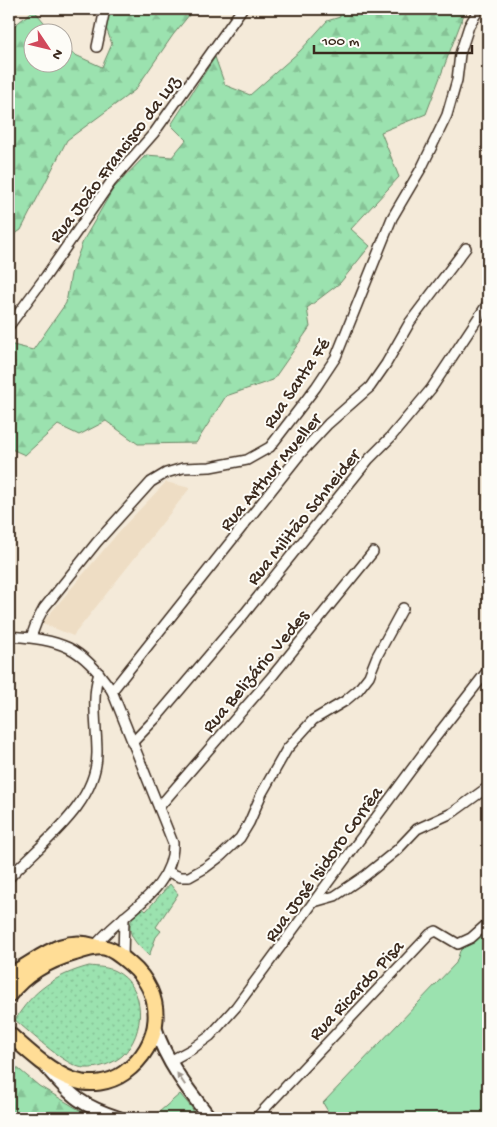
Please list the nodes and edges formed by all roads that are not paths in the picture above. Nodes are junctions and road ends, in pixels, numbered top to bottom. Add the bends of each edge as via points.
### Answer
1 (105, 9) edge
2 (242, 9) edge
3 (479, 9) edge
4 (97, 47) dead end
5 (466, 248) dead end
6 (488, 303) edge
7 (9, 326) edge
8 (373, 552) dead end
9 (403, 608) dead end
10 (9, 636) edge
11 (32, 638) junction
12 (488, 670) edge
13 (99, 673) junction
14 (112, 691) junction
15 (132, 743) junction
16 (488, 788) edge
17 (159, 807) junction
18 (168, 872) junction
19 (9, 878) edge
20 (314, 902) junction
21 (124, 918) junction
22 (488, 923) edge
23 (95, 946) junction
24 (123, 958) junction
25 (9, 975) edge
26 (9, 994) edge
27 (155, 1027) junction
28 (9, 1034) edge
29 (38, 1059) junction
30 (170, 1061) junction
31 (119, 1118) edge
32 (210, 1118) edge
33 (256, 1118) edge

1 - 4 street
2 - 7 street, Rua João Francisco da Luz via 154,133 111,182
3 - 11 street, Rua Santa Fé via 469,26 460,54 447,115 392,218 336,357 316,387 263,452 247,460 183,468 151,482 44,608
5 - 14 street, Rua Arthur Mueller via 410,322 370,387 301,453
6 - 15 street, Rua Militão Schneider via 431,389
8 - 17 street, Rua Belizário Vedes via 274,674
9 - 18 street via 364,683 345,701 313,720 287,749 240,838 221,856 189,877
10 - 11 street
11 - 13 street via 68,646
12 - 20 street, Rua José Isidoro Corrêa via 430,743
13 - 14 street
13 - 19 street via 95,685 97,755 94,777 82,801
14 - 15 street
15 - 17 street
16 - 20 street via 452,813 417,829 397,850 335,896
17 - 18 street via 173,843 174,856
18 - 21 street via 160,884
20 - 30 street, Rua José Isidoro Corrêa via 236,1007 210,1036
21 - 23 street
21 - 24 street
22 - 33 street, Rua Ricardo Pisa via 471,938 458,944 436,931 430,934
23 - 24 main road via 110,949
23 - 25 main road via 75,942 59,947
23 - 26 main road via 47,964
24 - 27 main road via 137,969 151,990
27 - 29 main road via 145,1053 132,1067 107,1082 75,1081
27 - 30 main road
28 - 29 main road
29 - 31 main road via 83,1104
32 -> 30 main road via 178,1077

